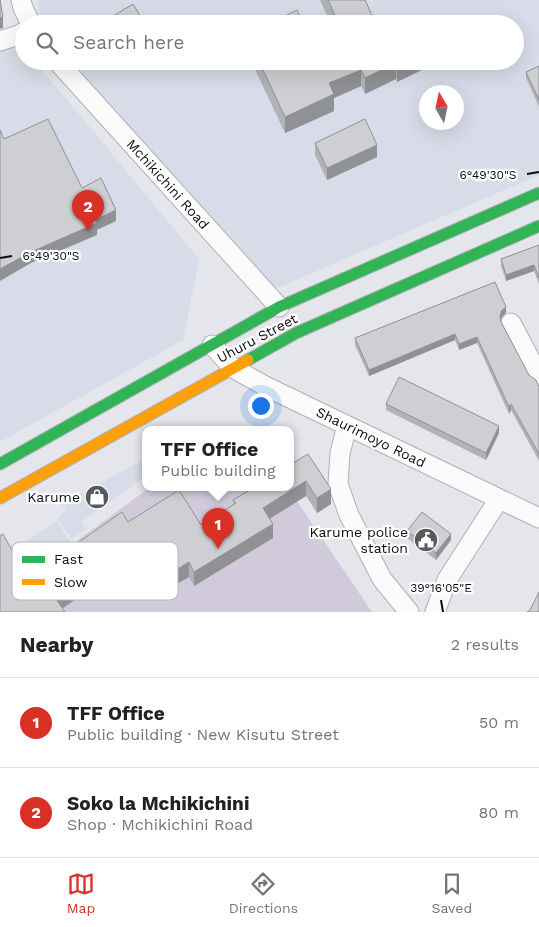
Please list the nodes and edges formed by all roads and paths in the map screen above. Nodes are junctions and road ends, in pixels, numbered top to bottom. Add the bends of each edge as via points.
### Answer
1 (21, 0) edge
2 (26, 15) edge
3 (15, 36) edge
4 (0, 41) edge
5 (65, 70) edge
6 (539, 193) edge
7 (539, 226) edge
8 (279, 307) junction
9 (511, 323) dead end
10 (212, 345) junction
11 (233, 368) junction
12 (539, 376) edge
13 (347, 426) junction
14 (0, 464) edge
15 (0, 498) edge
16 (499, 499) junction
17 (539, 518) edge
18 (410, 612) edge
19 (435, 612) edge

1 - 2 street
3 - 4 street
5 - 8 street, Mchikichini Road
6 - 8 main road, Uhuru Street
7 - 11 main road, Uhuru Street via 296,333
8 - 10 main road, Uhuru Street
9 - 12 street
10 - 11 street, Shaurimoyo Road
10 - 14 main road, Uhuru Street
11 - 13 street, Shaurimoyo Road
11 - 15 main road, Uhuru Street
13 - 16 street, Shaurimoyo Road
13 - 18 street via 340,453 338,484 349,515 382,579
16 - 17 street, Shaurimoyo Road
16 - 19 street via 447,580

